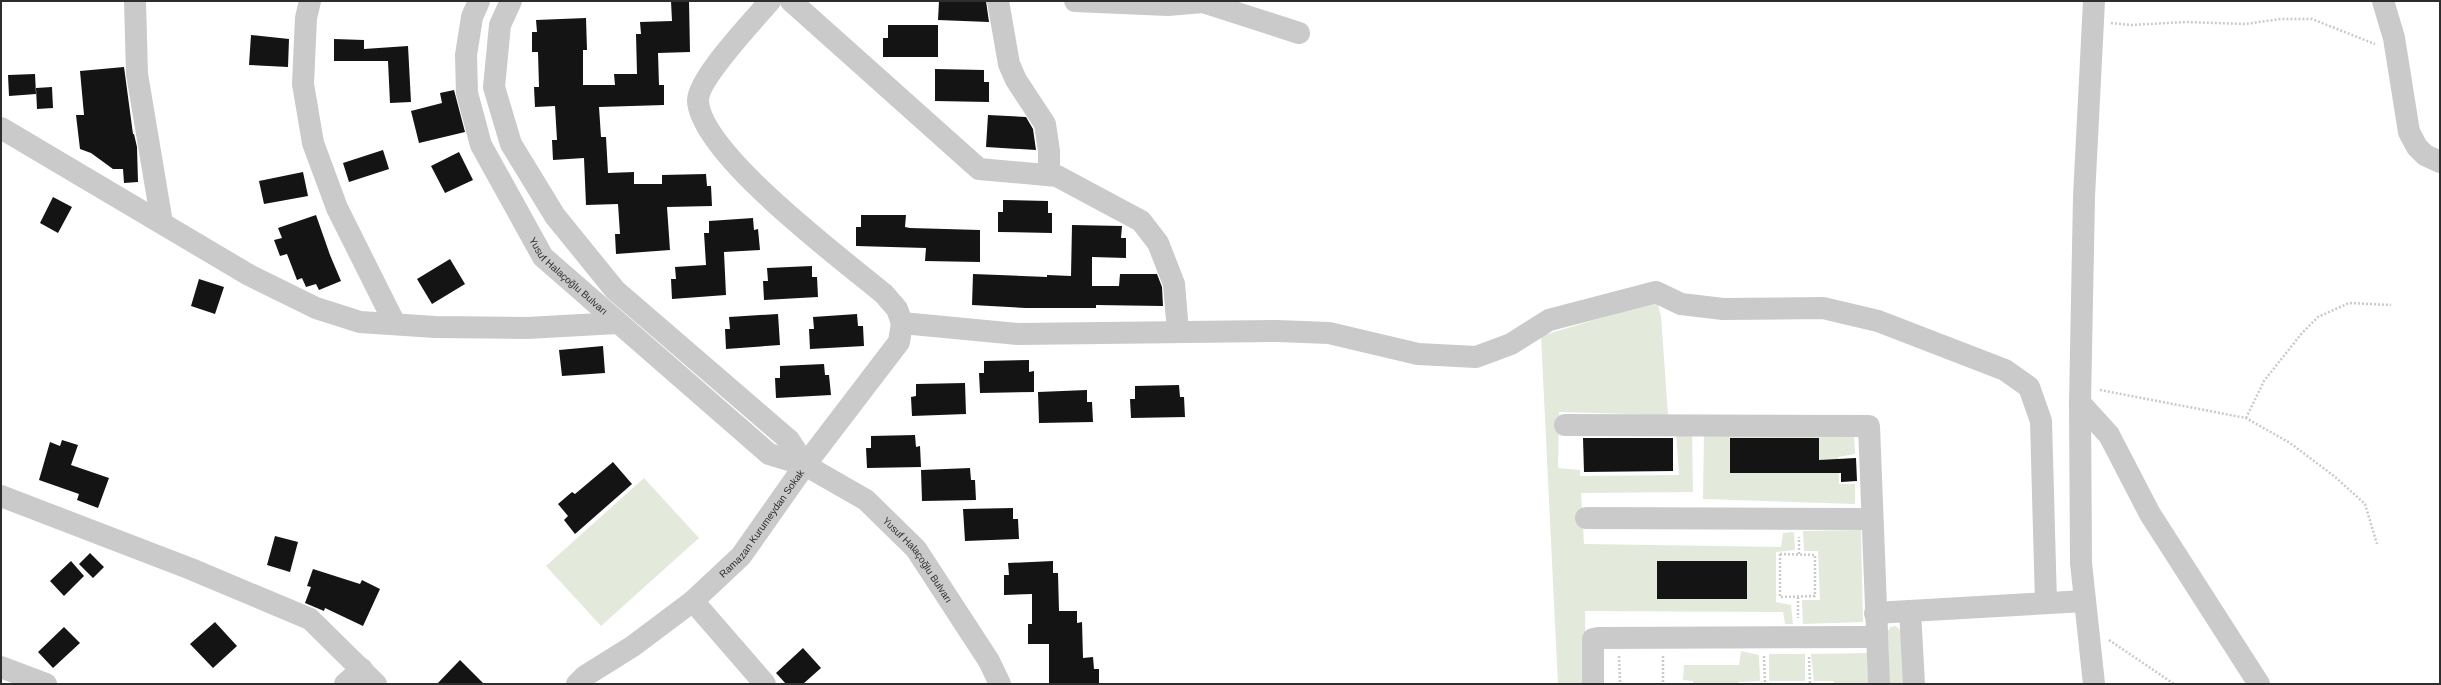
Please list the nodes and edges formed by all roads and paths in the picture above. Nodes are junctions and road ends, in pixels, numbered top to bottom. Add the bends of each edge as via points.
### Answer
1 (135, 1) edge
2 (310, 1) edge
3 (479, 1) edge
4 (511, 1) edge
5 (770, 1) edge
6 (791, 1) edge
7 (998, 1) edge
8 (1075, 1) edge
9 (2383, 1) edge
10 (1167, 3) edge
11 (2093, 11) edge
12 (1300, 33) dead end
13 (2396, 54) junction
14 (1, 128) edge
15 (2440, 162) edge
16 (1049, 175) junction
17 (162, 224) junction
18 (2391, 305) dead end
19 (617, 322) junction
20 (902, 323) junction
21 (395, 324) junction
22 (1178, 332) junction
23 (2080, 394) junction
24 (2246, 418) junction
25 (1565, 425) dead end
26 (805, 465) junction
27 (1, 496) edge
28 (1586, 518) dead end
29 (1872, 519) junction
30 (2377, 544) dead end
31 (1780, 554) joint
32 (693, 601) junction
33 (2084, 601) junction
34 (2046, 603) junction
35 (1910, 611) junction
36 (1875, 614) junction
37 (2087, 625) junction
38 (1764, 637) junction
39 (1808, 637) junction
40 (1876, 637) junction
41 (1618, 638) junction
42 (1663, 638) junction
43 (1, 667) edge
44 (369, 677) edge
45 (1620, 682) dead end
46 (1663, 683) edge
47 (46, 684) edge
48 (345, 684) edge
49 (577, 684) edge
50 (765, 684) edge
51 (1000, 684) edge
52 (1593, 684) edge
53 (1765, 684) edge
54 (1810, 684) edge
55 (1879, 684) edge
56 (1914, 684) edge
57 (2094, 684) edge
58 (2174, 684) edge
59 (2259, 684) edge

1 - 17 street via 137,74
2 - 21 street via 306,18 303,84 313,143 337,208
3 - 19 street, Yusuf Halaçoğlu Bulvarı via 472,17 466,55 467,94 481,145 543,257
4 - 26 street, Yusuf Halaçoğlu Bulvarı via 500,25 494,87 512,144 555,216 615,290 790,440
5 - 20 street via 705,79 698,100 707,128 755,186 884,294 897,309
6 - 16 street via 980,169
7 - 16 street via 1009,64 1016,80 1045,124 1050,151
8 - 10 street
9 - 13 street via 2391,23
10 - 12 street via 1203,2
11 - 13 path via 2131,25 2186,22 2245,24 2312,18
11 - 23 street via 2084,197
13 - 15 street via 2412,140 2425,155
14 - 17 street
16 - 22 street via 1057,176 1141,221 1158,243 1174,284
17 - 21 street via 249,275 316,308 360,322
18 - 24 path via 2349,304 2318,317 2264,381
19 - 21 street via 527,328
19 - 26 street, Yusuf Halaçoğlu Bulvarı via 769,454
20 - 22 street via 1018,334
20 - 26 street, Ramazan Kurumeydan Sokak via 899,342
22 - 34 street via 1329,333 1418,354 1476,357 1511,344 1549,320 1656,292 1681,304 1723,309 1822,308 1878,321 2005,370 2029,387 2041,421
23 - 24 path
23 - 33 street via 2081,563
23 - 59 street via 2109,435 2150,514
24 - 30 path via 2290,443 2334,476 2364,504
25 - 29 street via 1869,426
26 - 32 street, Ramazan Kurumeydan Sokak via 741,556
26 - 51 street, Yusuf Halaçoğlu Bulvarı via 866,500 916,549 989,661
27 - 44 street via 191,569 310,619
28 - 29 street
29 - 36 street
31 - 31 path via 1815,555 1815,596 1780,597
32 - 49 street, Ramazan Kurumeydan Sokak
32 - 50 street
33 - 34 street
33 - 37 street
34 - 35 street
35 - 36 street
35 - 56 street
36 - 40 street
37 - 57 street
37 - 58 path
38 - 39 street
38 - 42 street
38 - 53 path
39 - 40 street
39 - 54 path
40 - 55 street
41 - 42 street
41 - 45 path
41 - 52 street via 1593,639
42 - 46 path
43 - 47 street
44 - 48 street

